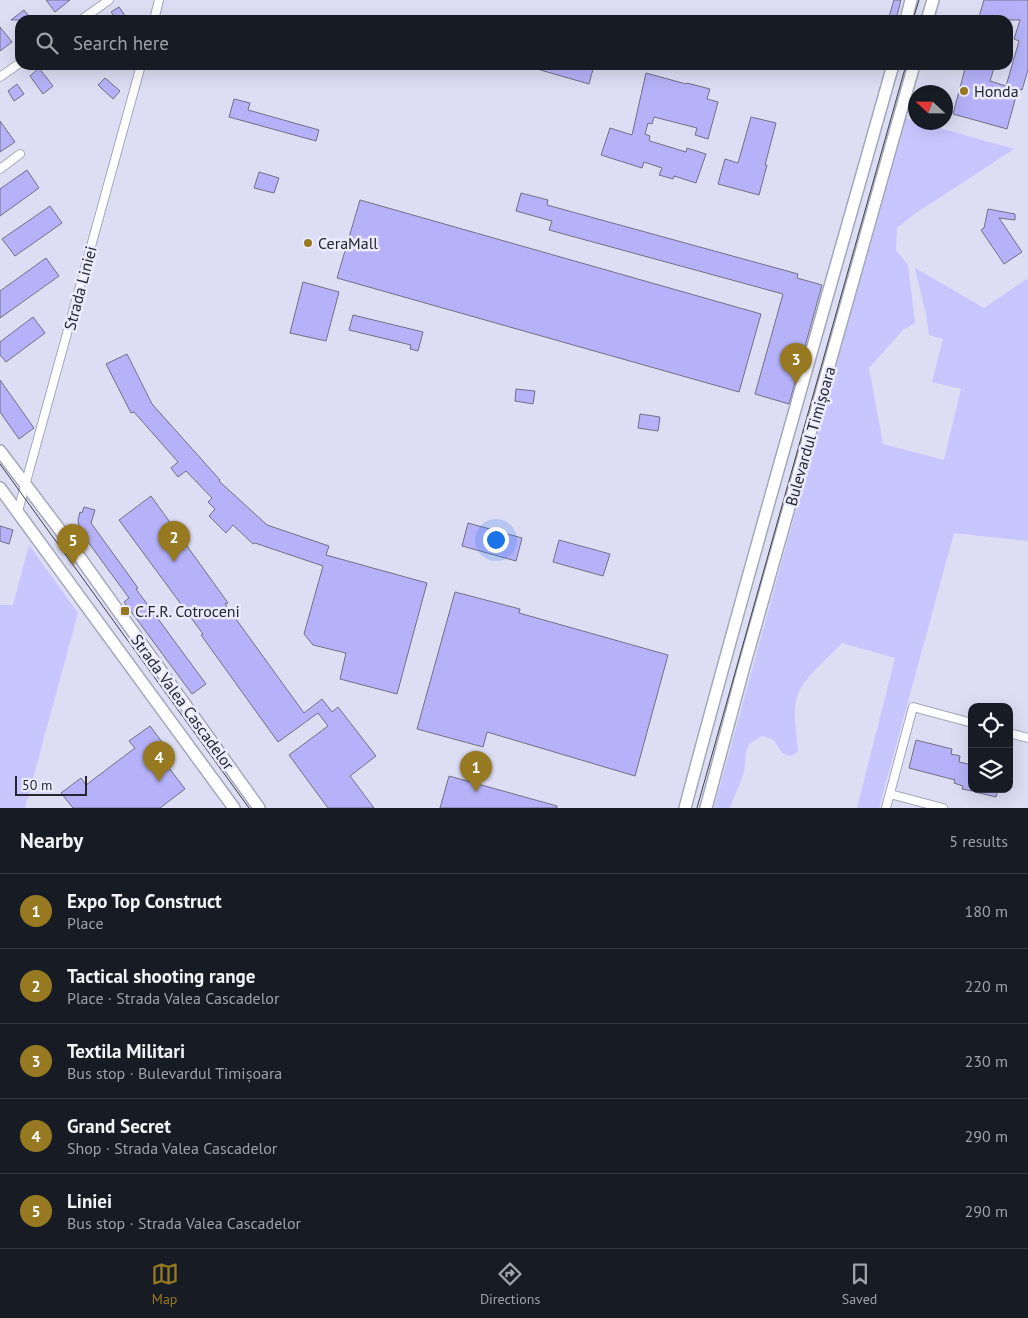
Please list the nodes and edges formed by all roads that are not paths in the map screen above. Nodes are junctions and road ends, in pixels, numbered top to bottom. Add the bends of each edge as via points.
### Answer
1 (109, 0) edge
2 (159, 0) edge
3 (911, 0) edge
4 (933, 0) edge
5 (88, 15) edge
6 (155, 15) edge
7 (907, 15) edge
8 (928, 15) edge
9 (15, 66) edge
10 (140, 70) edge
11 (892, 70) edge
12 (913, 70) edge
13 (0, 77) edge
14 (20, 154) dead end
15 (0, 169) edge
16 (822, 320) junction
17 (841, 325) junction
18 (0, 451) edge
19 (25, 486) junction
20 (0, 488) edge
21 (18, 512) junction
22 (192, 716) junction
23 (968, 722) edge
24 (176, 728) junction
25 (1013, 734) edge
26 (1028, 738) edge
27 (890, 794) junction
28 (234, 808) edge
29 (258, 808) edge
30 (685, 808) edge
31 (706, 808) edge
32 (886, 808) edge
33 (943, 808) edge

1 - 5 street
2 - 6 street
3 - 7 main road
4 - 8 main road
9 - 13 street
10 - 19 street, Strada Liniei
11 - 16 main road, Bulevardul Timișoara
12 - 17 main road, Bulevardul Timișoara
14 - 15 street
16 - 17 main road
16 - 30 main road, Bulevardul Timișoara via 761,527
17 - 31 main road, Bulevardul Timișoara
18 - 19 main road, Strada Valea Cascadelor
19 - 21 street, Strada Liniei
19 - 22 main road, Strada Valea Cascadelor via 66,538
20 - 21 main road, Strada Valea Cascadelor
21 - 24 main road, Strada Valea Cascadelor
22 - 24 main road
22 - 29 main road, Strada Valea Cascadelor
23 - 27 street via 912,707
24 - 28 main road, Strada Valea Cascadelor
25 - 26 street
27 - 32 street
27 - 33 street

